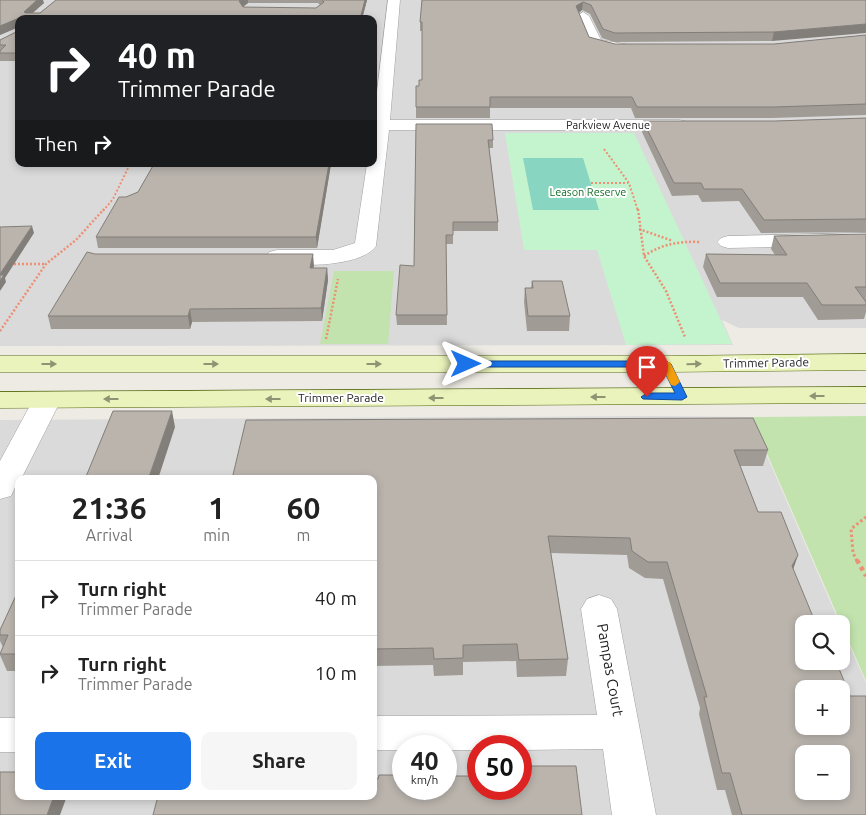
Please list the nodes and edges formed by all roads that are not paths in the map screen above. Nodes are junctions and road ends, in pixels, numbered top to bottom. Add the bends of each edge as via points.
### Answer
1 (393, 4) edge
2 (583, 16) edge
3 (634, 48) edge
4 (381, 54) edge
5 (380, 125) junction
6 (692, 125) edge
7 (377, 149) edge
8 (375, 167) edge
9 (866, 239) edge
10 (728, 242) road end
11 (254, 257) edge
12 (866, 362) edge
13 (0, 364) edge
14 (666, 364) junction
15 (866, 395) edge
16 (682, 397) junction
17 (0, 400) edge
18 (47, 400) junction
19 (0, 489) edge
20 (599, 609) dead end
21 (620, 732) junction
22 (377, 734) edge
23 (15, 735) edge
24 (0, 736) edge
25 (634, 815) edge

1 - 4 street
2 - 3 street via 595,44
4 - 5 street
5 - 6 street, Parkview Avenue
5 - 7 street
8 - 11 street via 365,246 343,255
9 - 10 street
14 -> 12 main road, Trimmer Parade
13 -> 14 main road, Trimmer Parade
14 - 16 main road
15 -> 16 main road, Trimmer Parade
16 -> 18 main road, Trimmer Parade
17 - 18 main road, Trimmer Parade
18 - 19 street
20 - 21 street, Pampas Court
21 - 22 street, Pampas Court
21 - 25 street, Pampas Court
23 - 24 street

